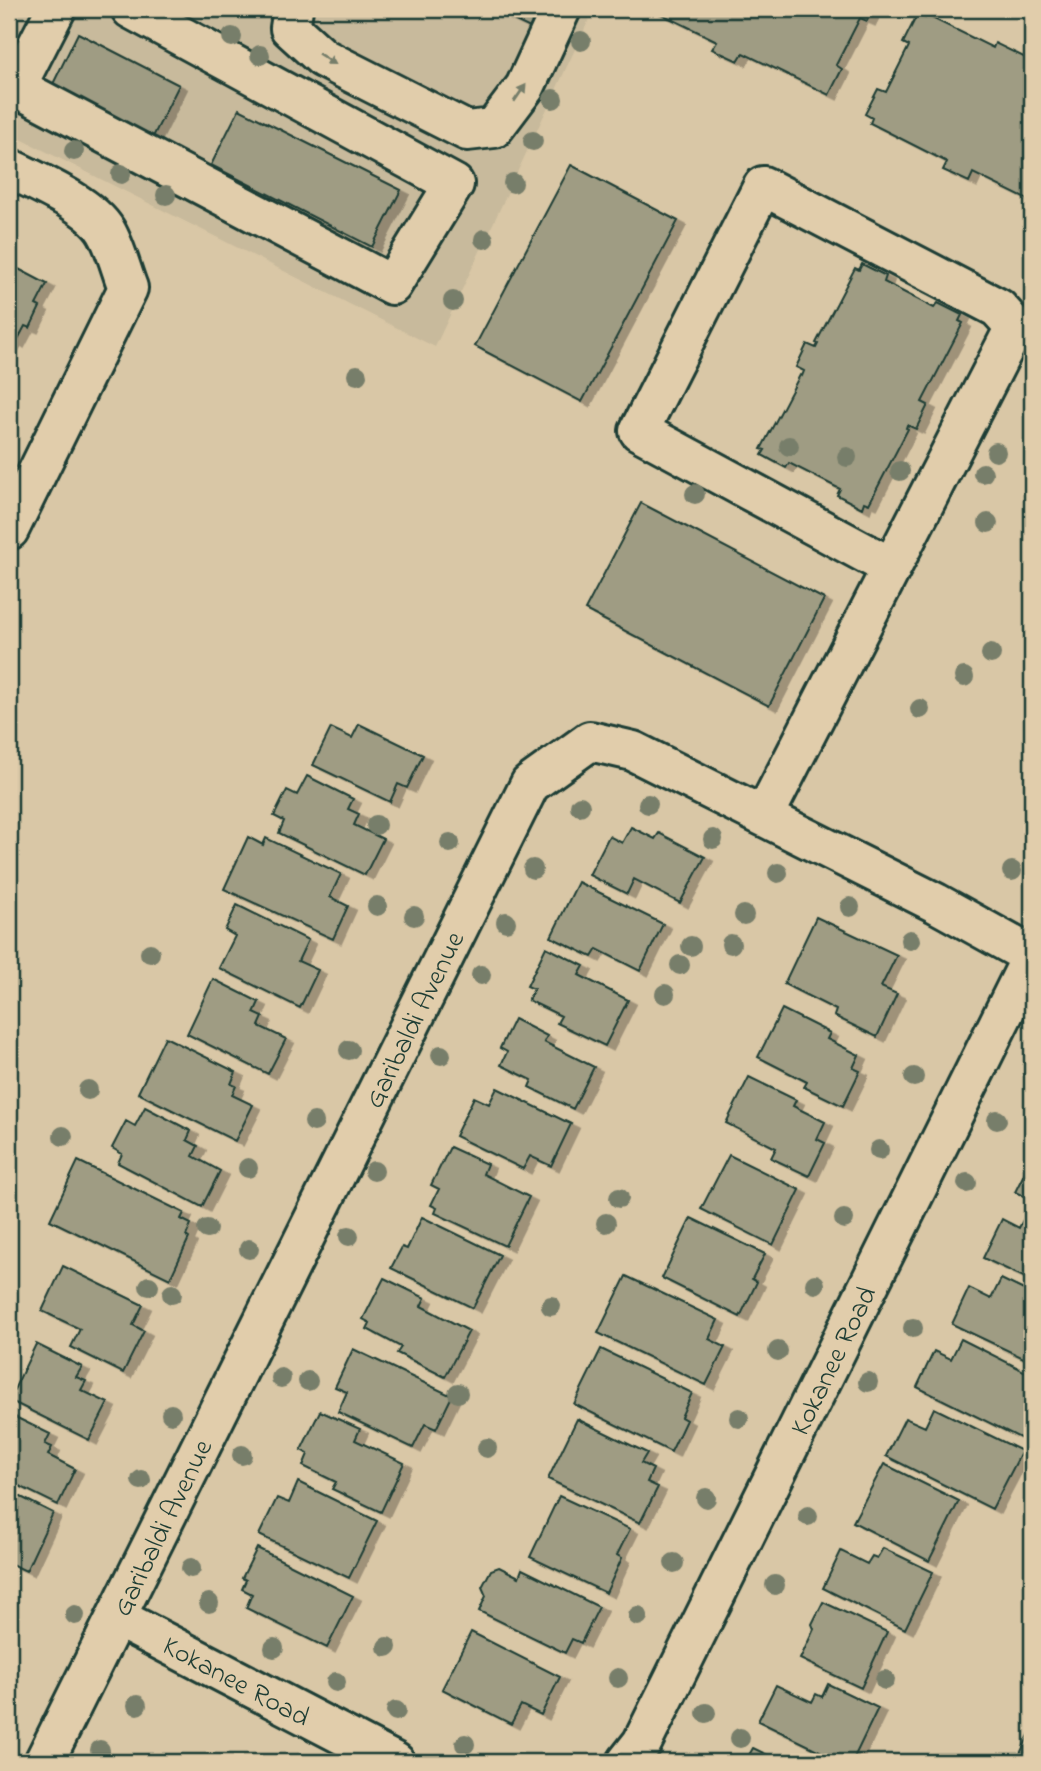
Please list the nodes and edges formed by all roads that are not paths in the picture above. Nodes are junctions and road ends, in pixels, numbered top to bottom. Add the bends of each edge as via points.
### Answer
1 (56, 9) edge
2 (293, 9) edge
3 (561, 9) edge
4 (150, 13) edge
5 (9, 168) edge
6 (9, 530) edge
7 (891, 567) junction
8 (764, 816) junction
9 (1032, 956) edge
10 (116, 1617) junction
11 (44, 1762) edge
12 (395, 1762) edge
13 (627, 1762) edge

1 - 4 street via 16,87 392,285 454,184
2 -> 3 street via 290,28 323,58 467,131 494,128 502,118 525,87
5 - 6 street via 61,194 105,229 128,288
7 - 7 street via 1014,327 998,309 763,186 639,431
7 - 8 street
8 - 9 street, Garibaldi Avenue
8 - 10 street, Garibaldi Avenue via 633,751 590,741 530,784
9 - 13 street, Kokanee Road via 642,1743
10 - 11 street, Garibaldi Avenue
10 - 12 street, Kokanee Road

